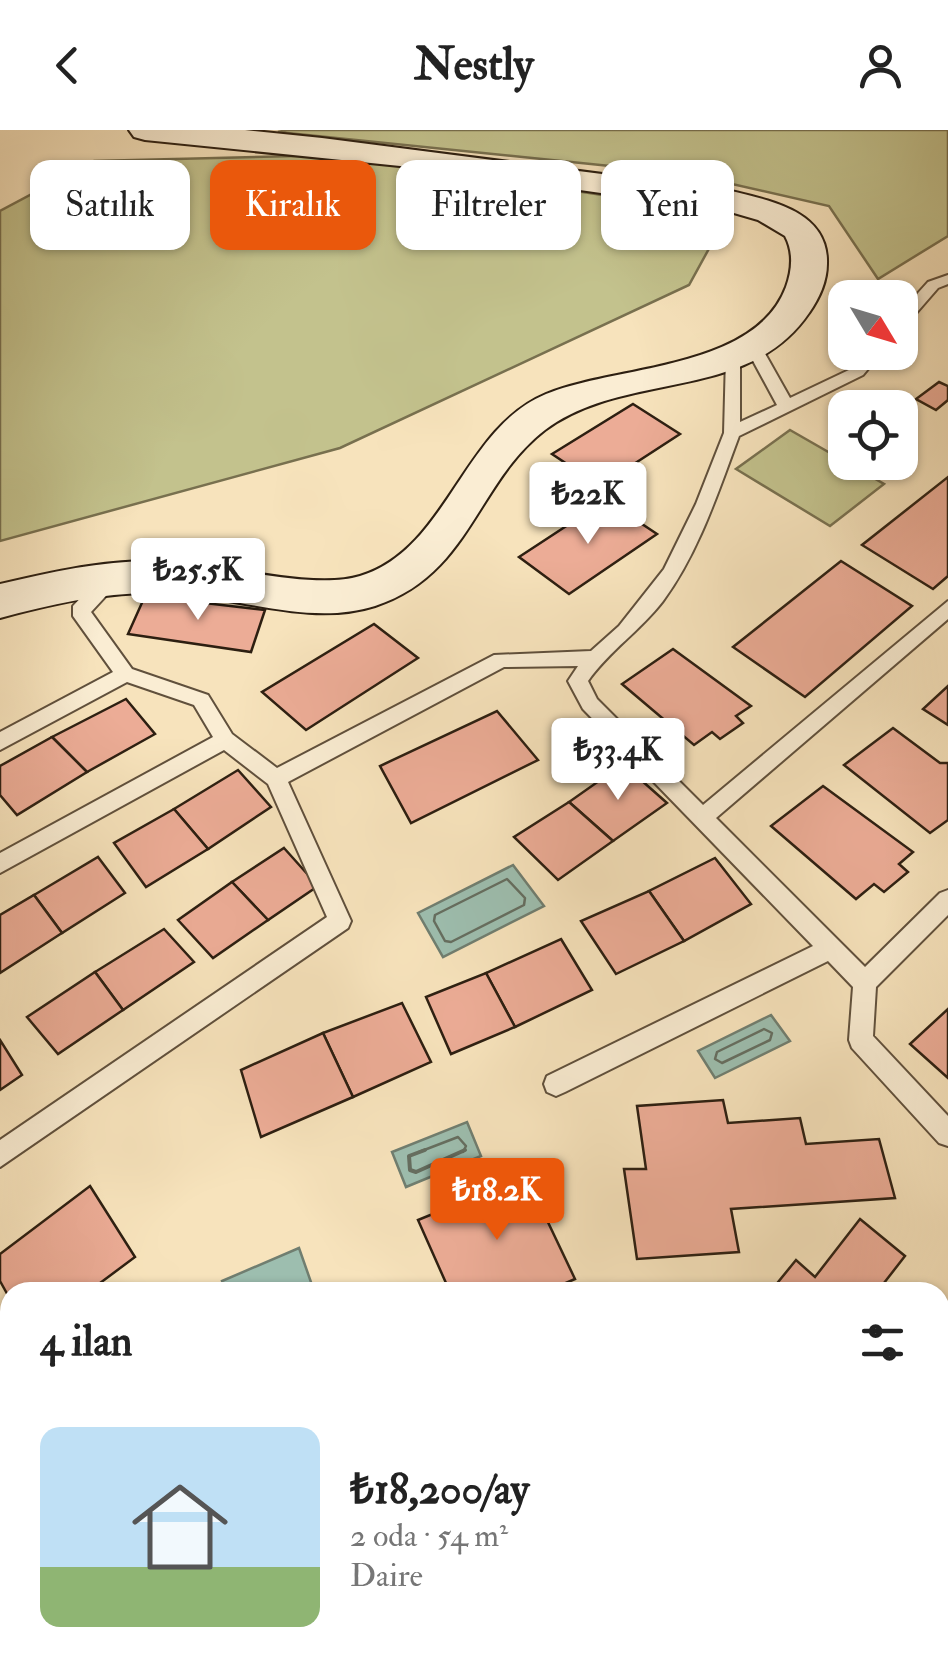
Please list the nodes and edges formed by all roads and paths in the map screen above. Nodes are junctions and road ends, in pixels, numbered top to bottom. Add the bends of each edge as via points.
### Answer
1 (144, 130) edge
2 (217, 133) edge
3 (948, 278) edge
4 (918, 303) edge
5 (742, 353) junction
6 (859, 370) edge
7 (786, 407) junction
8 (732, 433) junction
9 (108, 580) junction
10 (0, 601) edge
11 (948, 608) edge
12 (591, 658) junction
13 (125, 674) junction
14 (225, 740) junction
15 (0, 742) edge
16 (276, 779) junction
17 (702, 818) junction
18 (0, 864) edge
19 (948, 900) edge
20 (831, 948) junction
21 (865, 982) junction
22 (556, 1084) dead end
23 (948, 1134) edge
24 (0, 1155) edge

1 - 2 street
2 - 5 street via 680,193 787,220 805,234 811,253 798,306
3 - 4 lane
5 - 7 lane
5 - 8 lane
5 - 9 street via 553,406 510,442 418,564 361,594 174,577
6 - 7 lane
7 - 8 lane
8 - 12 lane via 686,553 642,615
9 - 10 street via 70,582
9 - 13 lane via 80,611
11 - 17 lane
12 - 16 lane via 500,660
12 - 17 lane via 578,681 590,704
13 - 14 lane via 201,700
13 - 15 lane
14 - 16 lane
14 - 18 lane
16 - 24 lane via 340,922
17 - 20 lane
19 - 21 lane
20 - 21 lane
20 - 22 lane
21 - 23 lane via 861,1040

